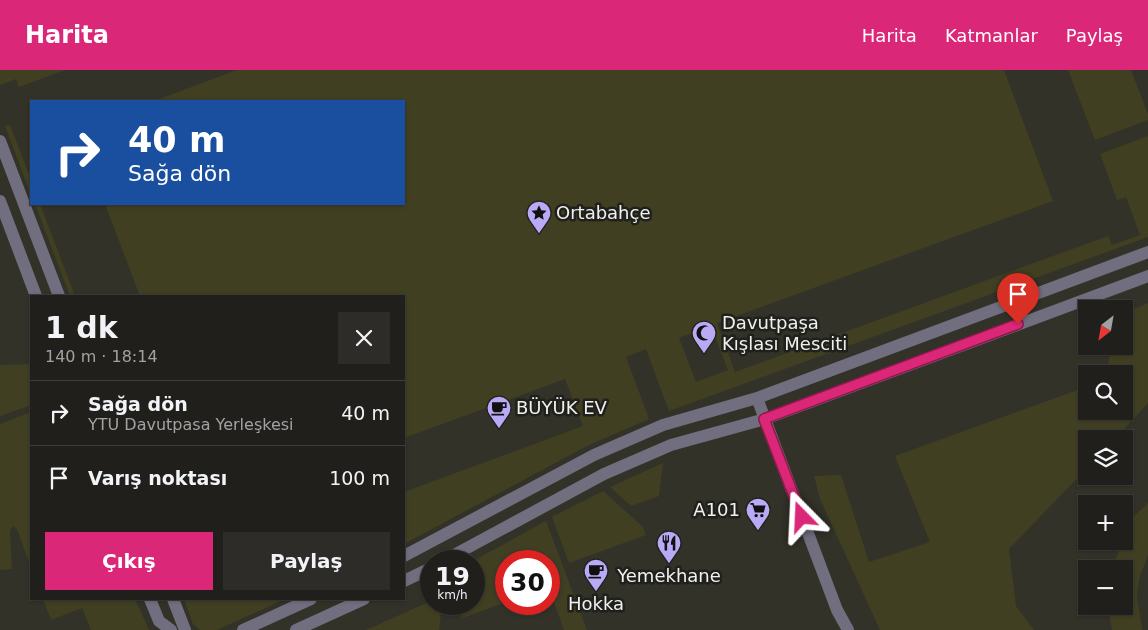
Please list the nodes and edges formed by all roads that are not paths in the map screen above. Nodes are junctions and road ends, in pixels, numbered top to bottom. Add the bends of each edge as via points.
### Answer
1 (0, 141) edge
2 (0, 201) edge
3 (1148, 252) edge
4 (1148, 276) edge
5 (36, 295) edge
6 (59, 295) edge
7 (757, 398) junction
8 (764, 419) junction
9 (463, 550) edge
10 (405, 555) edge
11 (420, 573) edge
12 (405, 581) edge
13 (150, 600) edge
14 (173, 600) edge
15 (309, 600) edge
16 (362, 600) edge
17 (837, 610) junction
18 (171, 630) edge
19 (185, 630) edge
20 (243, 630) edge
21 (296, 630) edge
22 (839, 630) edge
23 (848, 630) edge

1 - 6 street
2 - 5 street
3 - 7 street
4 - 8 street
7 - 8 street
7 - 10 street via 663,425 594,455
8 - 9 street via 671,445 604,474
8 - 17 street
11 - 12 street
13 - 18 street via 159,621
14 - 19 street
15 - 20 street
16 - 21 street
17 - 22 street
17 - 23 street

